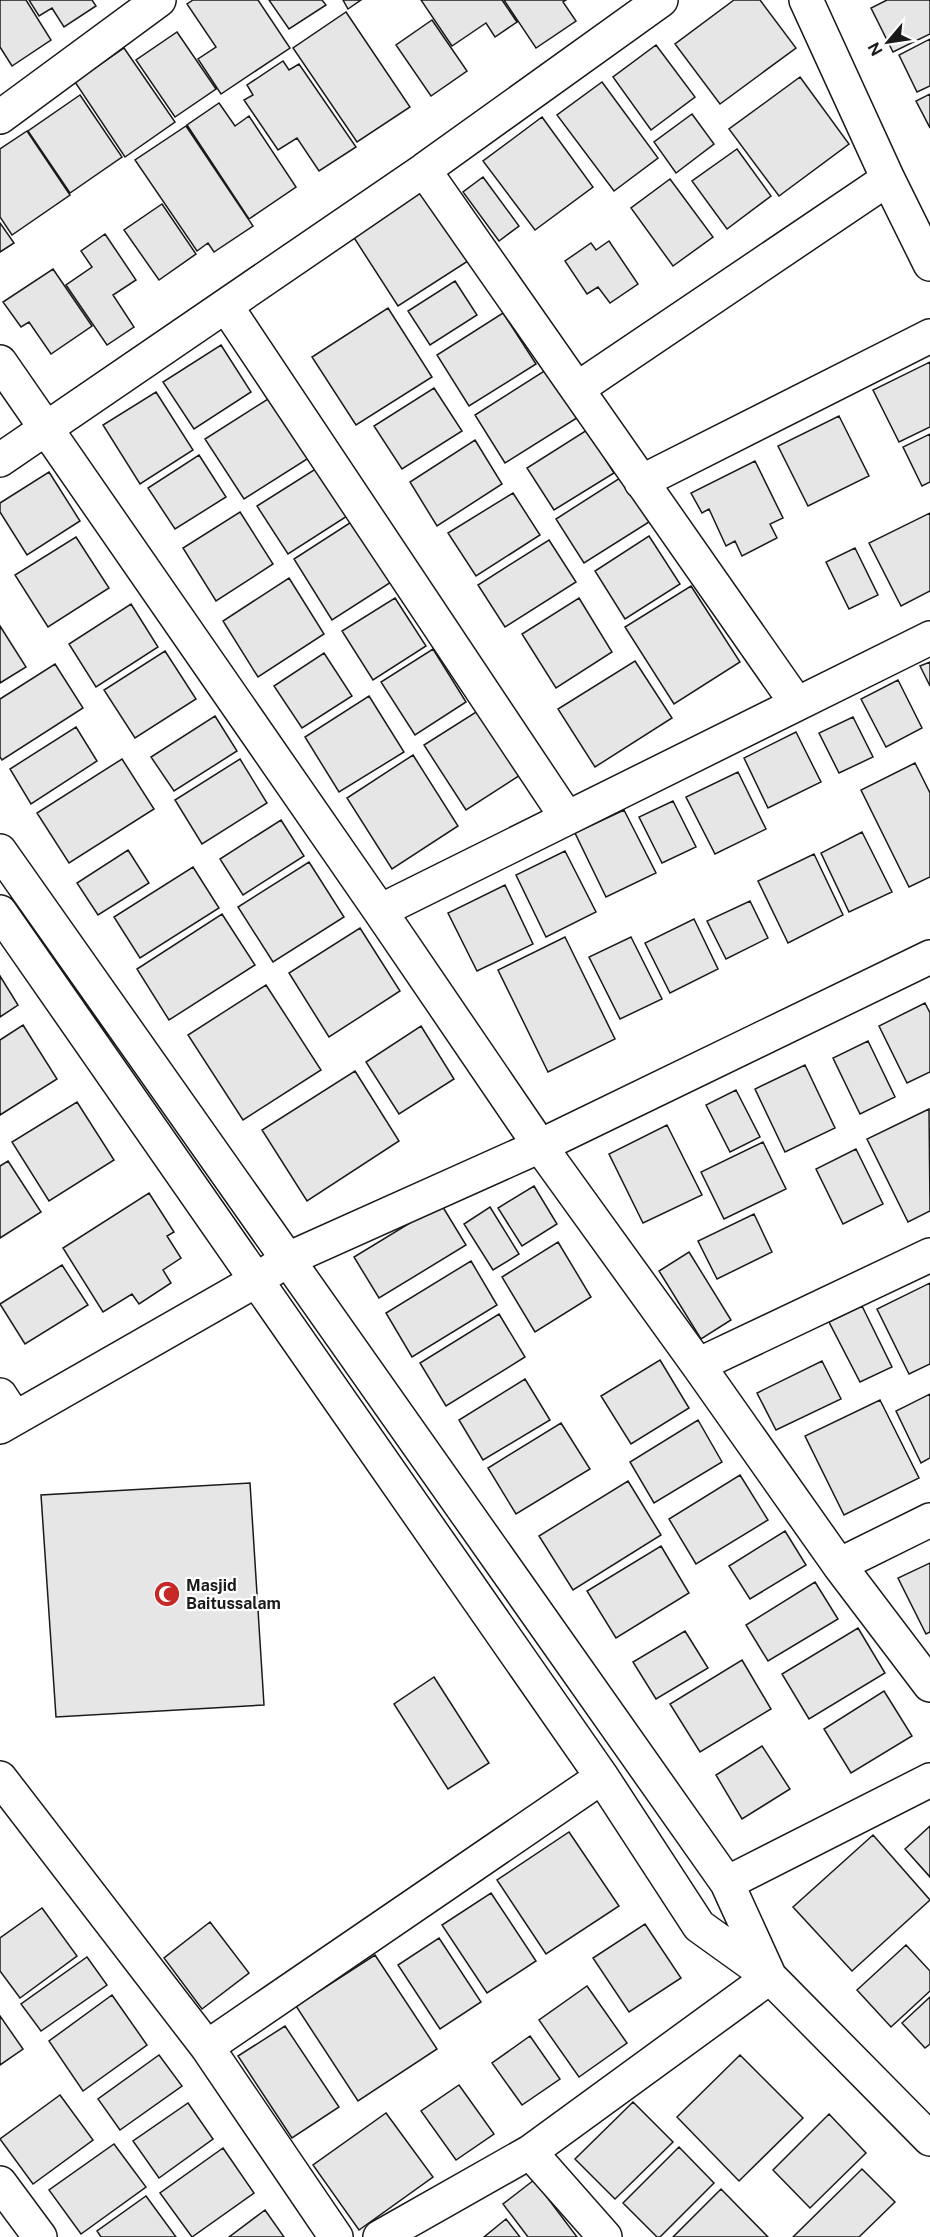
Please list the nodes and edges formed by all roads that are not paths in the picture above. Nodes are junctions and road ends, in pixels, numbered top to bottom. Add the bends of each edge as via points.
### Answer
1 (159, 0) edge
2 (661, 0) edge
3 (807, 0) edge
4 (0, 117) edge
5 (424, 170) junction
6 (888, 179) junction
7 (930, 264) edge
8 (226, 306) junction
9 (930, 336) edge
10 (0, 362) edge
11 (577, 389) junction
12 (46, 429) junction
13 (0, 460) edge
14 (641, 482) junction
15 (930, 638) edge
16 (797, 704) junction
17 (567, 818) junction
18 (0, 851) edge
19 (380, 911) junction
20 (0, 912) edge
21 (930, 957) edge
22 (540, 1146) junction
23 (930, 1255) edge
24 (288, 1259) junction
25 (256, 1280) junction
26 (698, 1365) junction
27 (5, 1413) edge
28 (930, 1520) edge
29 (839, 1565) junction
30 (930, 1685) edge
31 (602, 1777) junction
32 (0, 1778) edge
33 (930, 1780) edge
34 (727, 1883) junction
35 (770, 1977) junction
36 (207, 2047) junction
37 (930, 2139) edge
38 (530, 2152) junction
39 (0, 2183) edge
40 (40, 2237) edge
41 (336, 2237) edge
42 (380, 2237) edge
43 (606, 2237) edge

1 - 4 street
2 - 5 street
3 - 6 street
5 - 8 street
5 - 11 street
6 - 7 street
6 - 11 street
8 - 12 street
8 - 17 street
9 - 14 street
10 - 12 street
11 - 14 street
12 - 13 street
12 - 19 street
14 - 16 street
15 - 16 street
16 - 17 street
17 - 19 street
18 - 24 street
19 - 22 street
20 - 25 street
21 - 22 street
22 - 24 street
22 - 26 street
23 - 26 street
24 - 25 street
24 - 34 street
25 - 27 street
25 - 31 street
26 - 29 street
28 - 29 street
29 - 30 street
31 - 35 street via 699,1926
31 - 36 street
32 - 36 street
33 - 34 street
34 - 35 street
35 - 37 street
35 - 38 street
36 - 41 street
38 - 42 street
38 - 43 street
39 - 40 street

